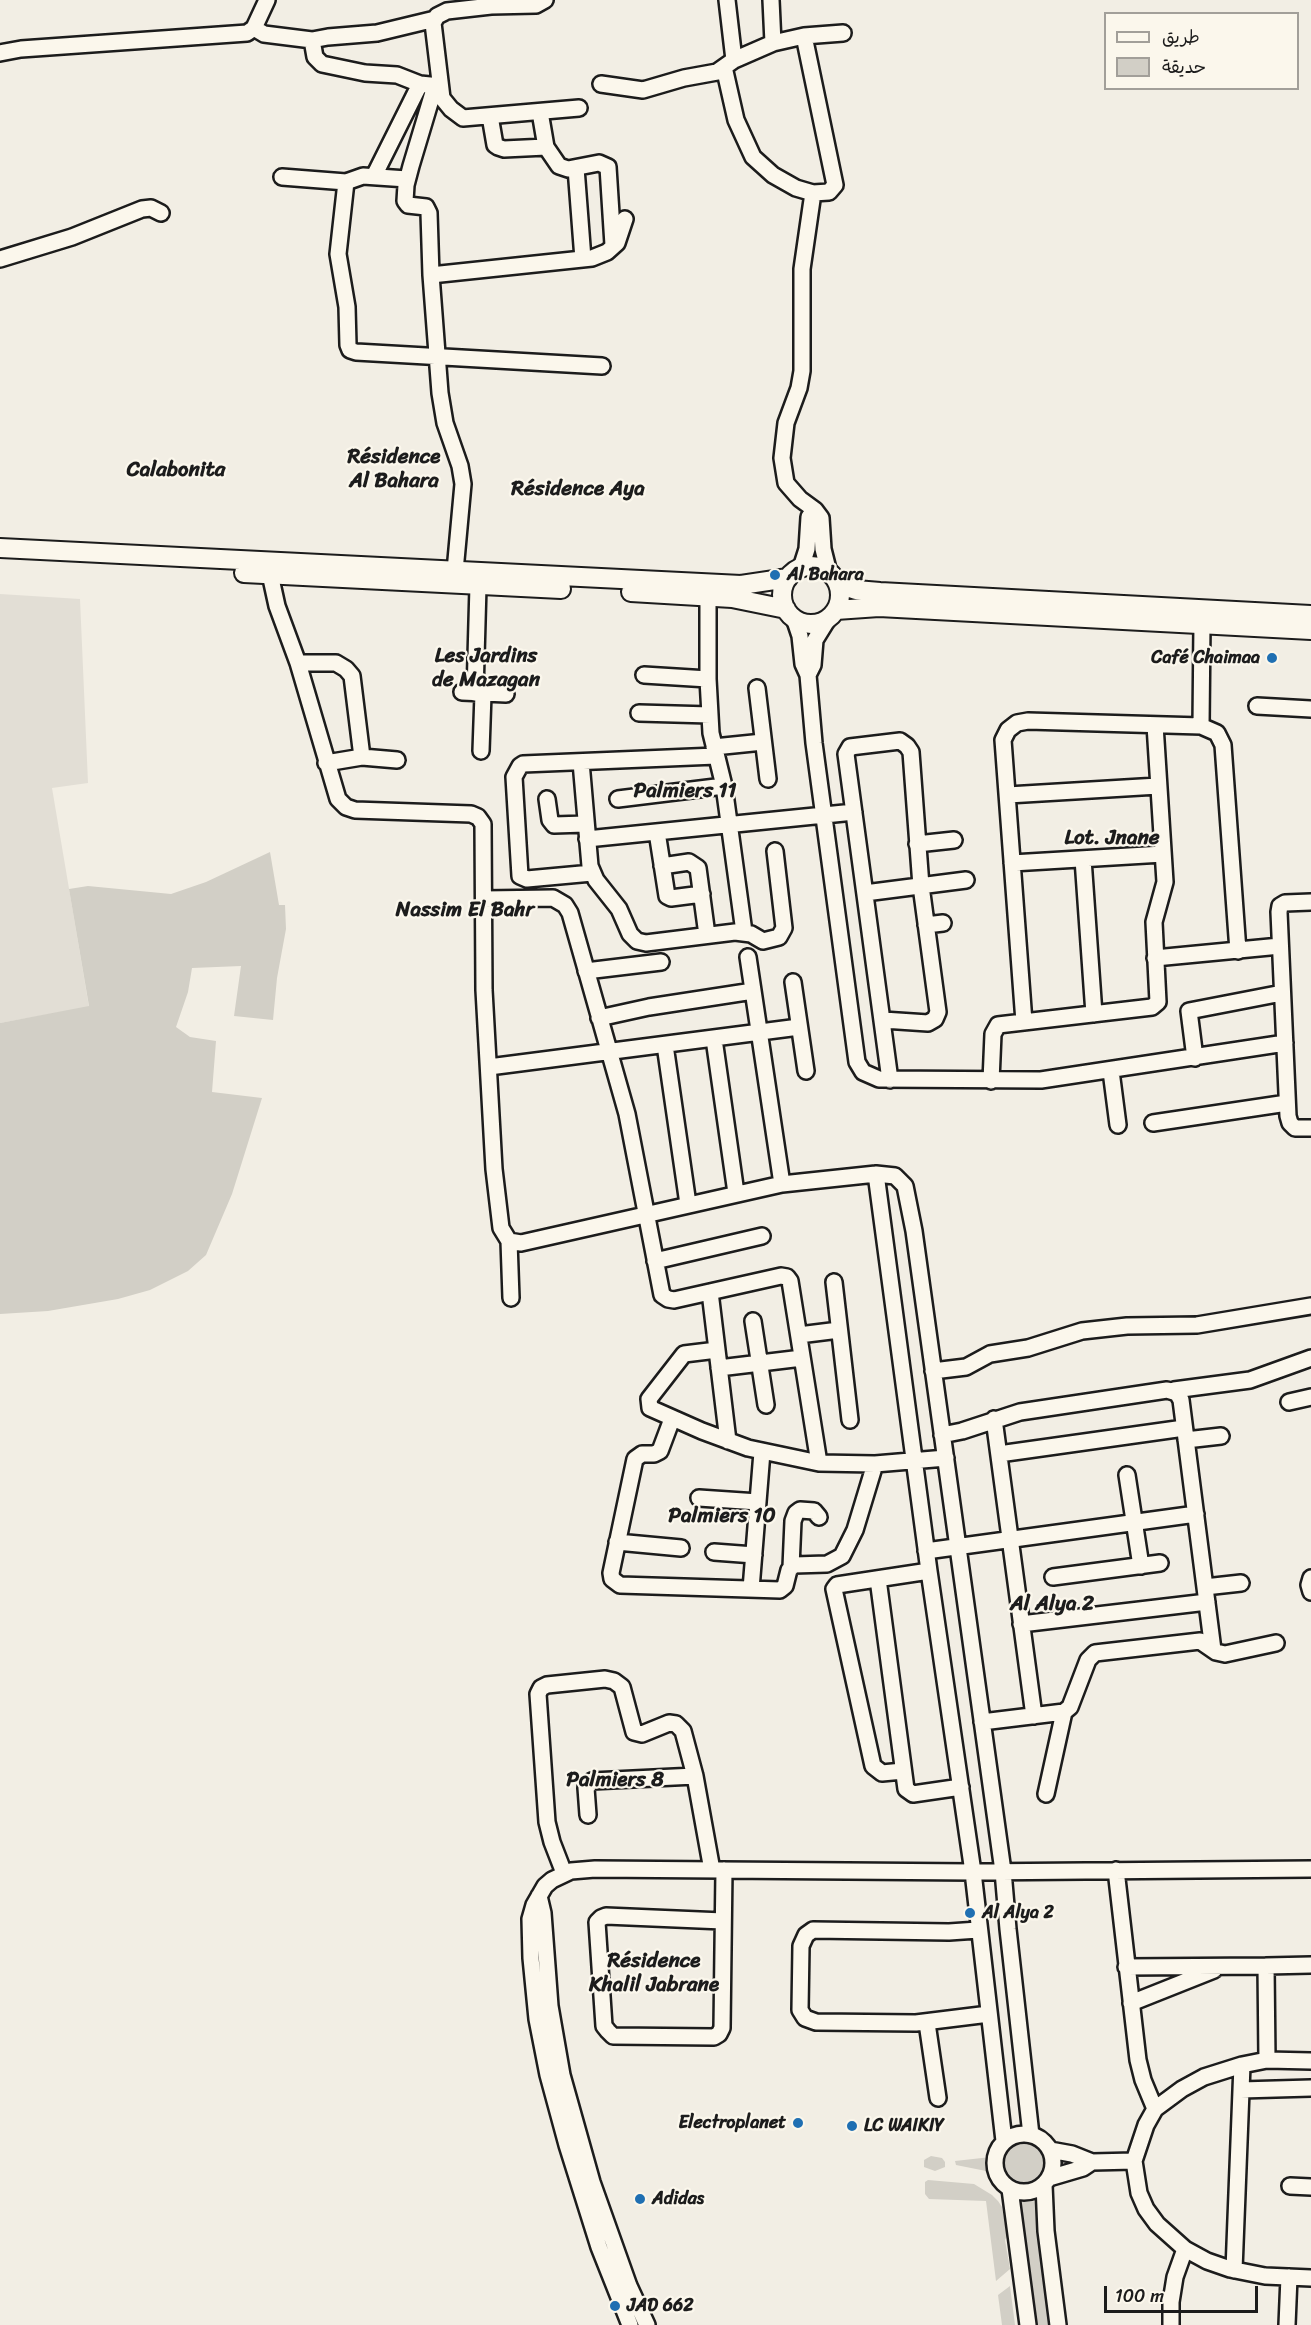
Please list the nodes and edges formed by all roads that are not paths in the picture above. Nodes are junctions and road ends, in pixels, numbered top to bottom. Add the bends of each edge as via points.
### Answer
1 (267, 0) edge
2 (545, 0) edge
3 (727, 0) edge
4 (771, 0) edge
5 (435, 19) junction
6 (254, 28) junction
7 (843, 33) dead end
8 (804, 36) junction
9 (312, 40) junction
10 (773, 43) junction
11 (0, 53) edge
12 (729, 64) junction
13 (601, 84) dead end
14 (431, 85) junction
15 (579, 108) dead end
16 (540, 112) junction
17 (490, 116) junction
18 (546, 147) junction
19 (576, 168) junction
20 (374, 176) junction
21 (282, 177) dead end
22 (407, 180) junction
23 (346, 182) junction
24 (813, 193) junction
25 (161, 213) dead end
26 (625, 219) dead end
27 (613, 246) junction
28 (0, 259) edge
29 (583, 259) junction
30 (431, 275) junction
31 (438, 356) junction
32 (602, 366) dead end
33 (815, 510) junction
34 (0, 548) edge
35 (0, 560) edge
36 (455, 571) junction
37 (794, 573) junction
38 (270, 574) junction
39 (833, 578) junction
40 (478, 586) junction
41 (708, 597) junction
42 (790, 613) junction
43 (832, 615) junction
44 (1311, 615) edge
45 (1202, 623) junction
46 (1311, 630) edge
47 (298, 663) junction
48 (644, 675) dead end
49 (808, 675) junction
50 (708, 679) junction
51 (757, 688) dead end
52 (473, 693) junction
53 (506, 694) dead end
54 (1257, 706) dead end
55 (1311, 709) edge
56 (639, 713) dead end
57 (710, 715) junction
58 (1155, 725) junction
59 (1201, 726) junction
60 (763, 742) junction
61 (481, 751) dead end
62 (715, 751) junction
63 (362, 757) junction
64 (397, 760) dead end
65 (581, 762) junction
66 (326, 763) junction
67 (768, 779) dead end
68 (724, 786) junction
69 (1158, 786) junction
70 (1008, 795) junction
71 (547, 799) dead end
72 (618, 800) dead end
73 (854, 812) junction
74 (824, 816) junction
75 (729, 825) junction
76 (586, 832) junction
77 (657, 832) junction
78 (954, 840) dead end
79 (917, 844) junction
80 (775, 851) dead end
81 (1164, 854) junction
82 (1083, 859) junction
83 (1012, 863) junction
84 (662, 866) junction
85 (592, 873) junction
86 (966, 880) dead end
87 (921, 886) junction
88 (865, 893) junction
89 (702, 894) junction
90 (484, 899) junction
91 (1311, 902) edge
92 (943, 923) dead end
93 (926, 926) junction
94 (744, 932) junction
95 (707, 935) junction
96 (1280, 946) junction
97 (1238, 951) junction
98 (748, 957) dead end
99 (1155, 958) junction
100 (661, 962) dead end
101 (586, 971) junction
102 (792, 982) dead end
103 (753, 991) junction
104 (1282, 993) junction
105 (1094, 1014) junction
106 (599, 1018) junction
107 (883, 1020) junction
108 (1024, 1022) junction
109 (799, 1027) junction
110 (759, 1033) junction
111 (714, 1039) junction
112 (1285, 1043) junction
113 (665, 1045) junction
114 (609, 1053) junction
115 (1195, 1058) junction
116 (489, 1067) junction
117 (806, 1071) dead end
118 (1111, 1071) junction
119 (890, 1080) junction
120 (991, 1081) junction
121 (1287, 1103) junction
122 (1153, 1123) dead end
123 (1118, 1125) dead end
124 (1311, 1128) edge
125 (876, 1174) junction
126 (782, 1184) junction
127 (736, 1193) junction
128 (688, 1204) junction
129 (646, 1213) junction
130 (762, 1236) dead end
131 (509, 1241) junction
132 (655, 1261) junction
133 (834, 1282) dead end
134 (710, 1292) junction
135 (511, 1298) dead end
136 (1311, 1306) edge
137 (753, 1321) dead end
138 (840, 1330) junction
139 (799, 1335) junction
140 (717, 1350) junction
141 (802, 1358) junction
142 (1311, 1358) edge
143 (760, 1363) junction
144 (719, 1368) junction
145 (933, 1371) junction
146 (1174, 1390) junction
147 (1311, 1397) edge
148 (1289, 1402) dead end
149 (766, 1405) dead end
150 (672, 1419) junction
151 (994, 1419) junction
152 (850, 1420) dead end
153 (1185, 1434) junction
154 (942, 1435) junction
155 (1221, 1436) dead end
156 (728, 1441) junction
157 (762, 1452) junction
158 (999, 1454) junction
159 (946, 1458) junction
160 (914, 1462) junction
161 (819, 1464) junction
162 (875, 1464) junction
163 (1127, 1475) dead end
164 (699, 1498) dead end
165 (758, 1502) junction
166 (1196, 1514) junction
167 (819, 1517) dead end
168 (1134, 1522) junction
169 (1010, 1539) junction
170 (617, 1542) junction
171 (958, 1546) junction
172 (681, 1548) dead end
173 (926, 1551) junction
174 (714, 1552) dead end
175 (754, 1555) junction
176 (1160, 1563) dead end
177 (1141, 1566) junction
178 (791, 1568) junction
179 (929, 1571) junction
180 (1053, 1577) dead end
181 (1311, 1578) edge
182 (878, 1579) junction
183 (1241, 1583) dead end
184 (751, 1589) junction
185 (1311, 1592) edge
186 (1206, 1594) junction
187 (1021, 1624) junction
188 (1276, 1643) dead end
189 (1213, 1650) junction
190 (1064, 1712) junction
191 (1034, 1716) junction
192 (982, 1722) junction
193 (903, 1771) junction
194 (695, 1776) junction
195 (961, 1787) junction
196 (1046, 1794) dead end
197 (588, 1815) dead end
198 (1311, 1869) edge
199 (718, 1870) junction
200 (1116, 1870) junction
201 (1003, 1871) junction
202 (973, 1872) junction
203 (564, 1873) junction
204 (539, 1896) junction
205 (723, 1921) junction
206 (978, 1930) junction
207 (1311, 1965) edge
208 (1224, 1966) junction
209 (1266, 1966) junction
210 (1126, 1967) junction
211 (1131, 2003) junction
212 (989, 2014) junction
213 (927, 2022) junction
214 (1267, 2060) junction
215 (1311, 2061) edge
216 (1242, 2065) junction
217 (1311, 2088) edge
218 (1241, 2090) junction
219 (938, 2098) dead end
220 (1155, 2109) junction
221 (1031, 2134) junction
222 (1004, 2141) junction
223 (1050, 2150) junction
224 (1134, 2161) junction
225 (1092, 2162) junction
226 (1046, 2181) junction
227 (1290, 2186) dead end
228 (1311, 2187) edge
229 (1010, 2188) junction
230 (1185, 2249) junction
231 (1234, 2270) junction
232 (1289, 2277) junction
233 (1311, 2278) edge
234 (630, 2325) edge
235 (647, 2325) edge
236 (1028, 2325) edge
237 (1059, 2325) edge
238 (1171, 2325) edge
239 (1287, 2325) edge

1 - 6 street
2 - 5 street via 536,5 447,11
3 - 12 street
4 - 10 street
5 - 9 street via 378,33
5 - 14 street
6 - 9 street via 264,34
6 - 11 street via 247,33
7 - 8 street
8 - 10 street
8 - 24 street via 835,185 829,192
9 - 14 street via 315,57 322,64 365,74 397,75
10 - 12 street
12 - 13 street via 717,72 643,90
12 - 24 street via 736,120 753,157 785,183
14 - 17 street via 451,110 463,118
14 - 20 street
14 - 22 street
15 - 16 street
16 - 17 street
16 - 18 street
17 - 18 street via 498,147
18 - 19 street via 561,168
19 - 27 street via 599,163 609,170
19 - 29 street
20 - 22 street
20 - 23 street
21 - 23 street
22 - 30 street via 406,202 424,207 429,213
23 - 31 street via 338,254 349,348 356,352
24 - 33 street via 802,269 802,371 786,423 782,458 786,483
25 - 28 street via 142,209 72,237
26 - 27 street
27 - 29 street via 599,256
29 - 30 street
30 - 31 street
31 - 32 street
31 - 36 street via 444,415 464,484
33 - 37 street via 809,517 807,549
33 - 39 street via 821,518 823,549
34 - 36 main road
35 - 38 main road
36 - 37 main road via 741,585
37 - 39 main road via 815,567
37 - 42 main road via 782,596
38 - 40 main road
38 - 47 street
39 - 43 main road via 840,600
39 - 44 main road via 856,590 880,592
40 - 41 main road
40 - 52 street
41 - 42 main road via 750,600
41 - 50 street
42 - 43 main road via 810,624
42 - 49 street via 800,636
43 - 45 main road via 879,607
43 - 49 street via 815,640
45 - 46 main road
45 - 59 street
47 - 63 street via 336,663 352,676
47 - 66 street
48 - 50 street
49 - 74 street
50 - 57 street
51 - 60 street
52 - 53 street
52 - 61 street
54 - 55 street
56 - 57 street
57 - 62 street
58 - 59 street
58 - 69 street
58 - 70 street via 1017,723 1004,740
59 - 97 street via 1216,733 1223,745
60 - 62 street
60 - 67 street
62 - 65 street
62 - 68 street
63 - 64 street
63 - 66 street
65 - 76 street
65 - 85 street via 523,764 517,769 514,777 518,871 524,879
66 - 90 street via 335,794 351,809 478,817 484,828
68 - 72 street
68 - 75 street
69 - 70 street
69 - 81 street
70 - 83 street
71 - 76 street via 554,825
73 - 74 street
73 - 79 street via 846,751 850,747 902,742 911,752
73 - 88 street
74 - 75 street
74 - 119 street via 857,1062 867,1076
75 - 77 street
75 - 94 street
76 - 77 street
76 - 85 street
77 - 84 street
78 - 79 street
79 - 87 street
80 - 94 street via 782,934 763,941
81 - 82 street
81 - 99 street via 1165,888 1154,922
82 - 83 street
82 - 105 street
83 - 108 street
84 - 89 street via 688,862 695,865
84 - 89 street via 664,891 669,897
85 - 95 street via 637,941
86 - 87 street
87 - 88 street
87 - 93 street
88 - 107 street
89 - 95 street
90 - 101 street via 553,898 561,902 570,913
90 - 116 street
91 - 96 street via 1280,906
92 - 93 street
93 - 107 street via 937,1016 928,1023
94 - 95 street
96 - 97 street
96 - 104 street
97 - 99 street
98 - 103 street
99 - 105 street via 1157,1004
100 - 101 street
101 - 106 street
102 - 109 street
103 - 106 street
103 - 110 street
104 - 112 street
104 - 115 street via 1189,1011
105 - 108 street
106 - 114 street
107 - 119 street
108 - 120 street via 1001,1024 993,1031
109 - 110 street
109 - 117 street
110 - 111 street
110 - 126 street
111 - 113 street
111 - 127 street
112 - 115 street
112 - 121 street
113 - 114 street
113 - 128 street
114 - 116 street
114 - 129 street via 627,1114
115 - 118 street
116 - 131 street via 494,1169 502,1233
118 - 120 street via 1041,1080
118 - 123 street
119 - 120 street
121 - 122 street
121 - 124 street via 1292,1125 1298,1129
125 - 126 street
125 - 145 street via 899,1178 907,1190
125 - 160 street
126 - 127 street
127 - 128 street
128 - 129 street
129 - 131 street via 521,1243
129 - 132 street
130 - 132 street
131 - 135 street
132 - 134 street via 660,1292 665,1298 674,1300
133 - 138 street
134 - 139 street via 787,1277
134 - 140 street
136 - 145 street via 1197,1325 1082,1331 1028,1348 990,1354 966,1367
137 - 143 street
138 - 139 street
138 - 152 street
139 - 141 street
140 - 144 street
140 - 150 street via 684,1354 649,1399 650,1408
141 - 143 street
141 - 161 street
142 - 146 street via 1250,1380
143 - 144 street
143 - 149 street
144 - 156 street
145 - 154 street
146 - 151 street
146 - 153 street via 1180,1396
147 - 148 street
150 - 156 street
150 - 170 street via 660,1451 635,1459
151 - 154 street
151 - 158 street
153 - 155 street
153 - 158 street
153 - 166 street
154 - 159 street
156 - 157 street
157 - 161 street
157 - 165 street
158 - 169 street
159 - 160 street
159 - 171 street
160 - 162 street
160 - 173 street
161 - 162 street
162 - 178 street via 855,1530 842,1556 826,1564
163 - 168 street
164 - 165 street
165 - 175 street
166 - 168 street
166 - 186 street
167 - 178 street via 814,1511 796,1513
168 - 169 street
168 - 177 street
169 - 171 street
169 - 187 street
170 - 172 street
170 - 184 street via 611,1573 620,1585
171 - 173 street
171 - 192 street
173 - 179 street
174 - 175 street
175 - 184 street
176 - 177 street
177 - 180 street
178 - 184 street via 780,1590
179 - 182 street
179 - 195 street
181 - 185 street
182 - 193 street
182 - 193 street via 837,1585 834,1589 873,1766 882,1773
183 - 186 street
186 - 187 street
186 - 189 street
187 - 191 street
188 - 189 street via 1225,1653
189 - 190 street via 1200,1641 1095,1653
190 - 191 street
190 - 196 street
191 - 192 street
192 - 201 street
193 - 195 street via 910,1793
194 - 197 street via 592,1781 586,1788
194 - 199 street
194 - 203 street via 680,1727 669,1723 642,1734 634,1732 622,1687 614,1682 605,1679 541,1688 548,1822
195 - 202 street
198 - 200 street
199 - 202 street
199 - 203 street via 595,1869
199 - 205 street
200 - 201 street
200 - 210 street
201 - 202 street
201 - 221 street
202 - 206 street
203 - 204 street
204 - 234 street via 531,1911 531,1950 537,2019 548,2075 599,2247
204 - 235 street via 550,2006 562,2075 592,2181
205 - 205 street via 719,2034 613,2036 604,2026 597,1922 606,1916
206 - 212 street
206 - 213 street via 817,1929 803,1938 800,2010 808,2020
207 - 209 street
208 - 209 street
208 - 210 street
208 - 211 street
209 - 214 street
210 - 211 street
211 - 220 street via 1138,2060
212 - 213 street
212 - 222 street
213 - 219 street
214 - 215 street
214 - 216 street
216 - 218 street
216 - 220 street via 1197,2081
217 - 218 street
218 - 231 street
220 - 224 street
221 - 222 street
221 - 223 street
222 - 229 street via 994,2164 997,2175
223 - 225 street
223 - 226 street via 1053,2169
224 - 225 street
224 - 230 street via 1146,2209
225 - 226 street
226 - 229 street via 1033,2191
226 - 237 street via 1046,2231
227 - 228 street
229 - 236 street
230 - 231 street
230 - 238 street via 1175,2277
231 - 232 street
232 - 233 street
232 - 239 street

